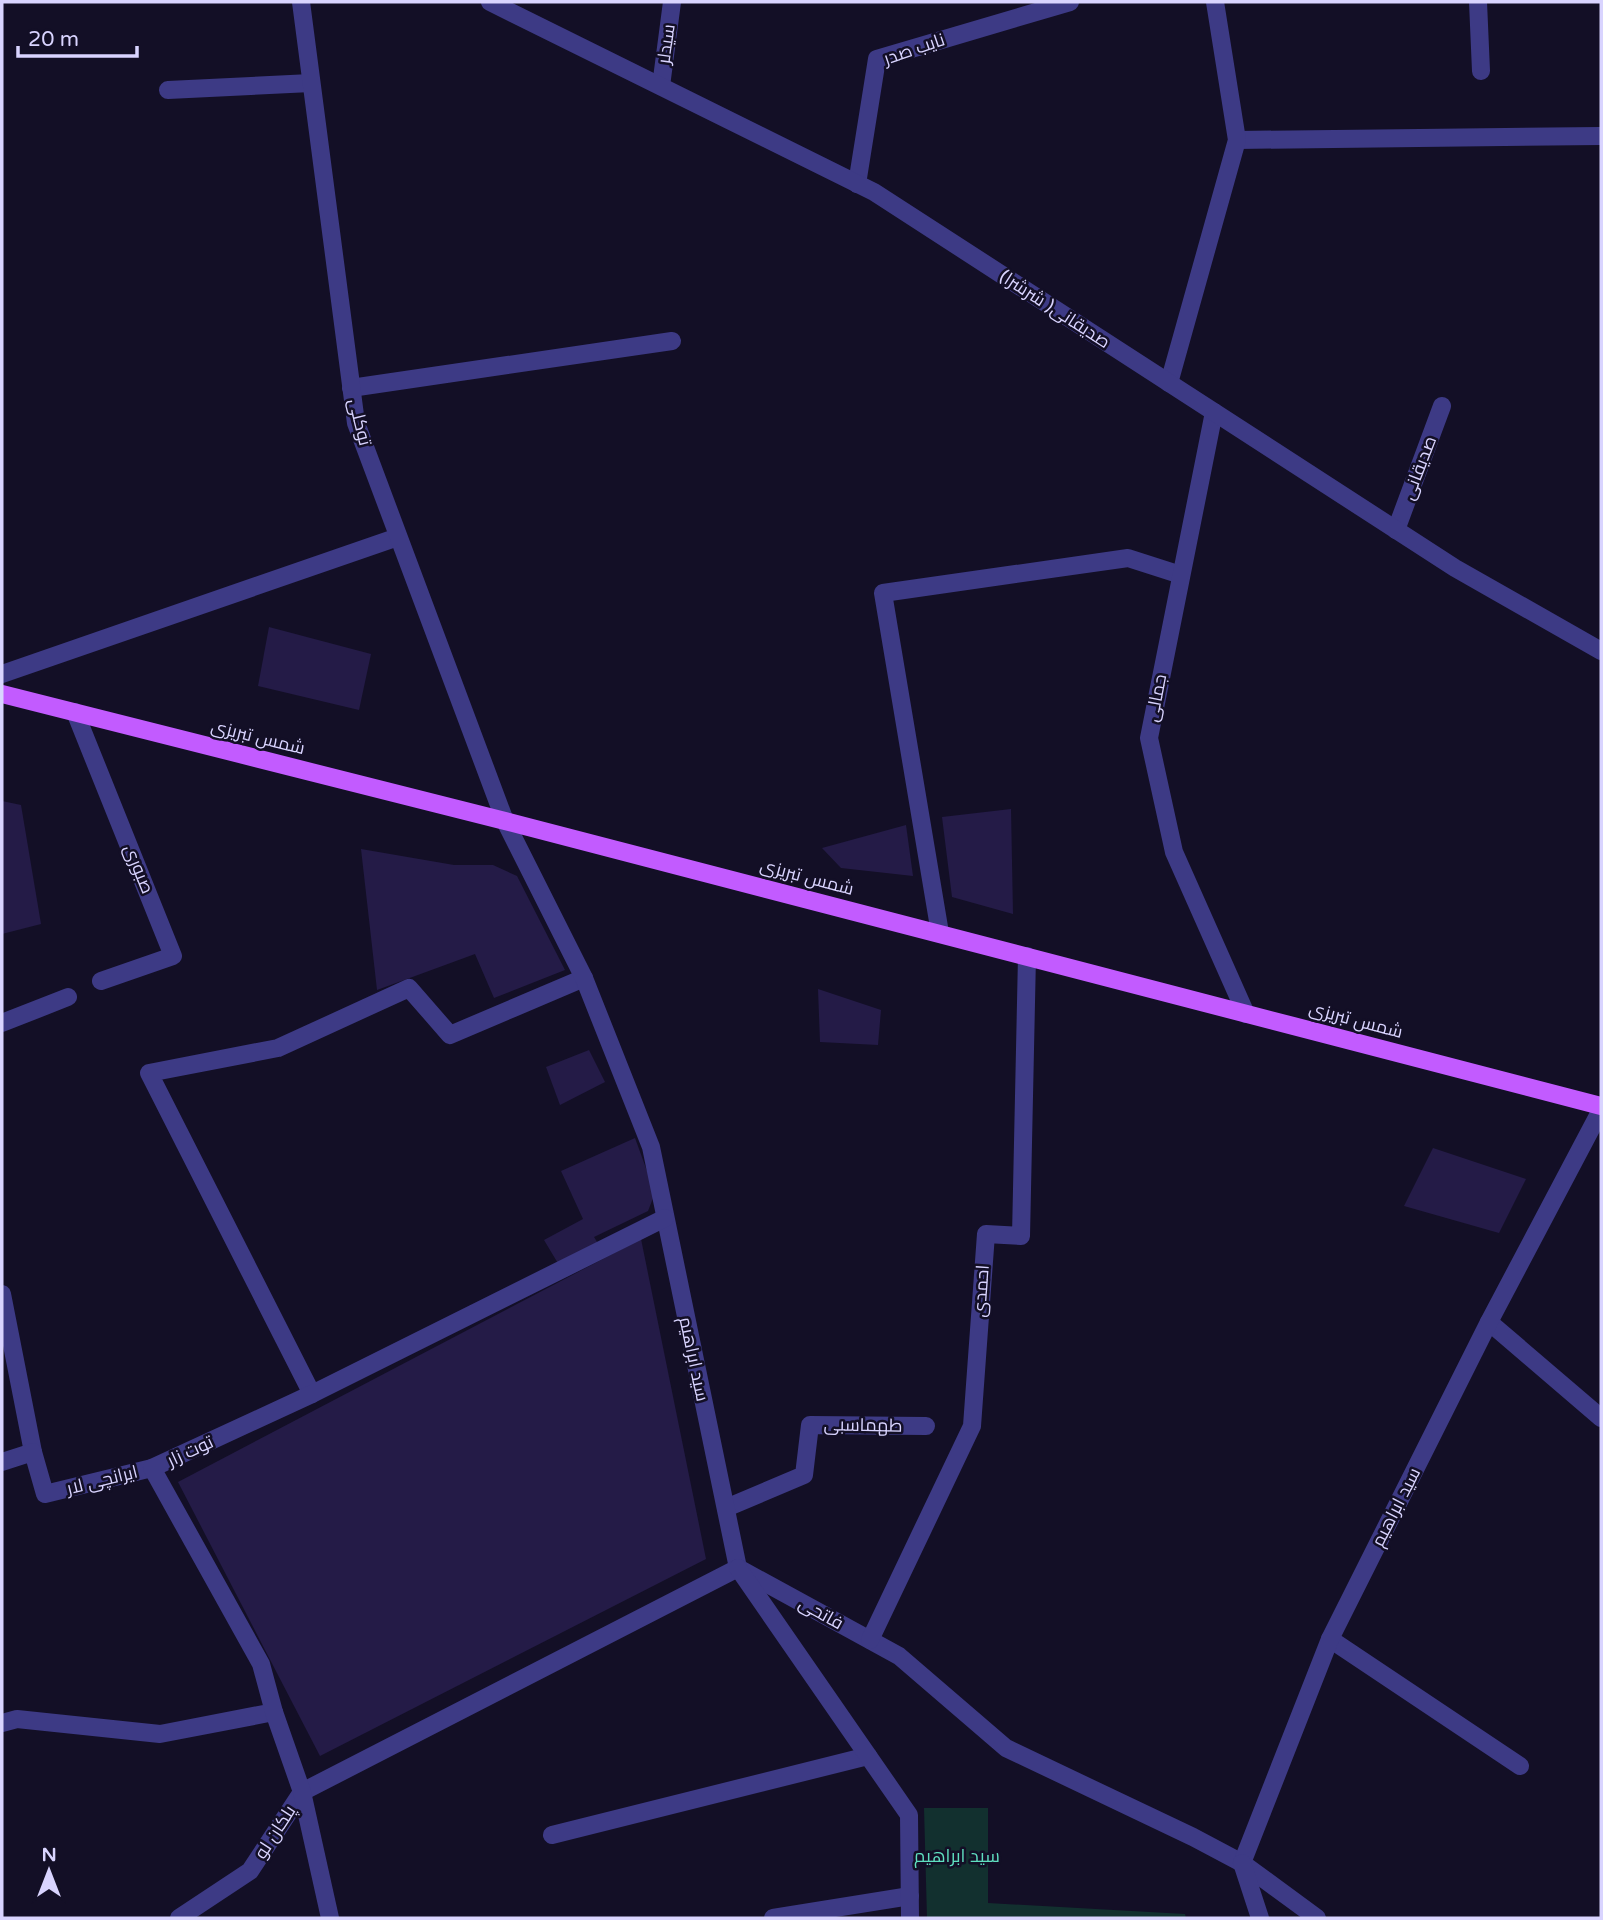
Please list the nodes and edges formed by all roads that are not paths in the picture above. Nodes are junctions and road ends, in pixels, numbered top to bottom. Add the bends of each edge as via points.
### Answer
1 (301, 2) edge
2 (490, 2) edge
3 (672, 2) edge
4 (1070, 2) edge
5 (1215, 2) edge
6 (1478, 2) edge
7 (1481, 71) dead end
8 (312, 82) junction
9 (661, 86) junction
10 (168, 90) dead end
11 (1601, 136) edge
12 (1237, 140) junction
13 (857, 184) junction
14 (672, 341) dead end
15 (1169, 383) junction
16 (351, 388) junction
17 (1442, 406) dead end
18 (1214, 412) junction
19 (1395, 530) junction
20 (398, 537) junction
21 (1181, 575) junction
22 (1601, 651) edge
23 (2, 674) edge
24 (2, 694) edge
25 (75, 712) junction
26 (505, 821) junction
27 (940, 933) junction
28 (1027, 956) junction
29 (584, 978) junction
30 (101, 981) dead end
31 (68, 997) dead end
32 (1246, 1014) junction
33 (2, 1023) edge
34 (1601, 1108) edge
35 (665, 1218) junction
36 (2, 1294) edge
37 (1489, 1322) junction
38 (312, 1394) junction
39 (1601, 1418) edge
40 (926, 1426) dead end
41 (33, 1451) junction
42 (2, 1462) edge
43 (152, 1468) junction
44 (726, 1508) junction
45 (737, 1568) junction
46 (1330, 1639) junction
47 (870, 1640) junction
48 (274, 1712) junction
49 (2, 1723) edge
50 (868, 1756) junction
51 (1520, 1766) dead end
52 (302, 1792) junction
53 (552, 1835) dead end
54 (1242, 1863) junction
55 (910, 1896) junction
56 (179, 1918) edge
57 (330, 1918) edge
58 (773, 1918) edge
59 (910, 1918) edge
60 (1260, 1918) edge
61 (1317, 1918) edge

1 - 8 street, توکلی
2 - 9 street, (شرشرا )صدیقانی
3 - 9 street, سیدلر
4 - 13 street, نایب صدر via 877,59
5 - 12 street
6 - 7 street
8 - 10 street
8 - 16 street, توکلی
9 - 13 street, (شرشرا )صدیقانی
11 - 12 street
12 - 15 street
13 - 15 street, (شرشرا )صدیقانی
14 - 16 street
15 - 18 street, (شرشرا )صدیقانی
16 - 20 street, توکلی via 356,423
17 - 19 street, صدیقانی
18 - 19 street, (شرشرا )صدیقانی
18 - 21 street, جمالی
19 - 22 street, (شرشرا )صدیقانی
20 - 23 street
20 - 26 street, توکلی
21 - 27 street via 1128,558 883,593
21 - 32 street, جمالی via 1149,738 1174,852
24 - 25 main road, شمس تبریزی
25 - 26 main road, شمس تبریزی
25 - 30 street, صبوری via 173,956
26 - 27 main road, شمس تبریزی
26 - 29 street, سید ابراهیم
27 - 28 main road, شمس تبریزی
28 - 32 main road, شمس تبریزی
28 - 47 street, احمدی via 1021,1236 986,1234 972,1426
29 - 35 street, سید ابراهیم via 651,1147
29 - 38 street via 450,1035 409,988 278,1048 149,1073
31 - 33 street
32 - 34 main road, شمس تبریزی
34 - 37 street, سید ابراهیم
35 - 38 street, توت زار
35 - 44 street, سید ابراهیم
36 - 41 street
37 - 39 street
37 - 46 street, سید ابراهیم
38 - 43 street, توت زار
40 - 44 street, طهماسبی via 810,1425 804,1475
41 - 42 street
41 - 43 street, ایرانچی لار via 45,1494
43 - 48 street, توت زار via 261,1664
44 - 45 street, سید ابراهیم
45 - 47 street, فاتحی
45 - 50 street, سید ابراهیم
45 - 52 street
46 - 51 street
46 - 54 street, سید ابراهیم
47 - 54 street, فاتحی via 900,1656 1006,1748
48 - 49 street via 160,1734 17,1719
48 - 52 street, توت زار
50 - 53 street
50 - 55 street, سید ابراهیم via 909,1815
52 - 56 street, پلکان لو via 250,1871
52 - 57 street, توت زار
54 - 60 street
54 - 61 street, فاتحی
55 - 58 street
55 - 59 street, سید ابراهیم

